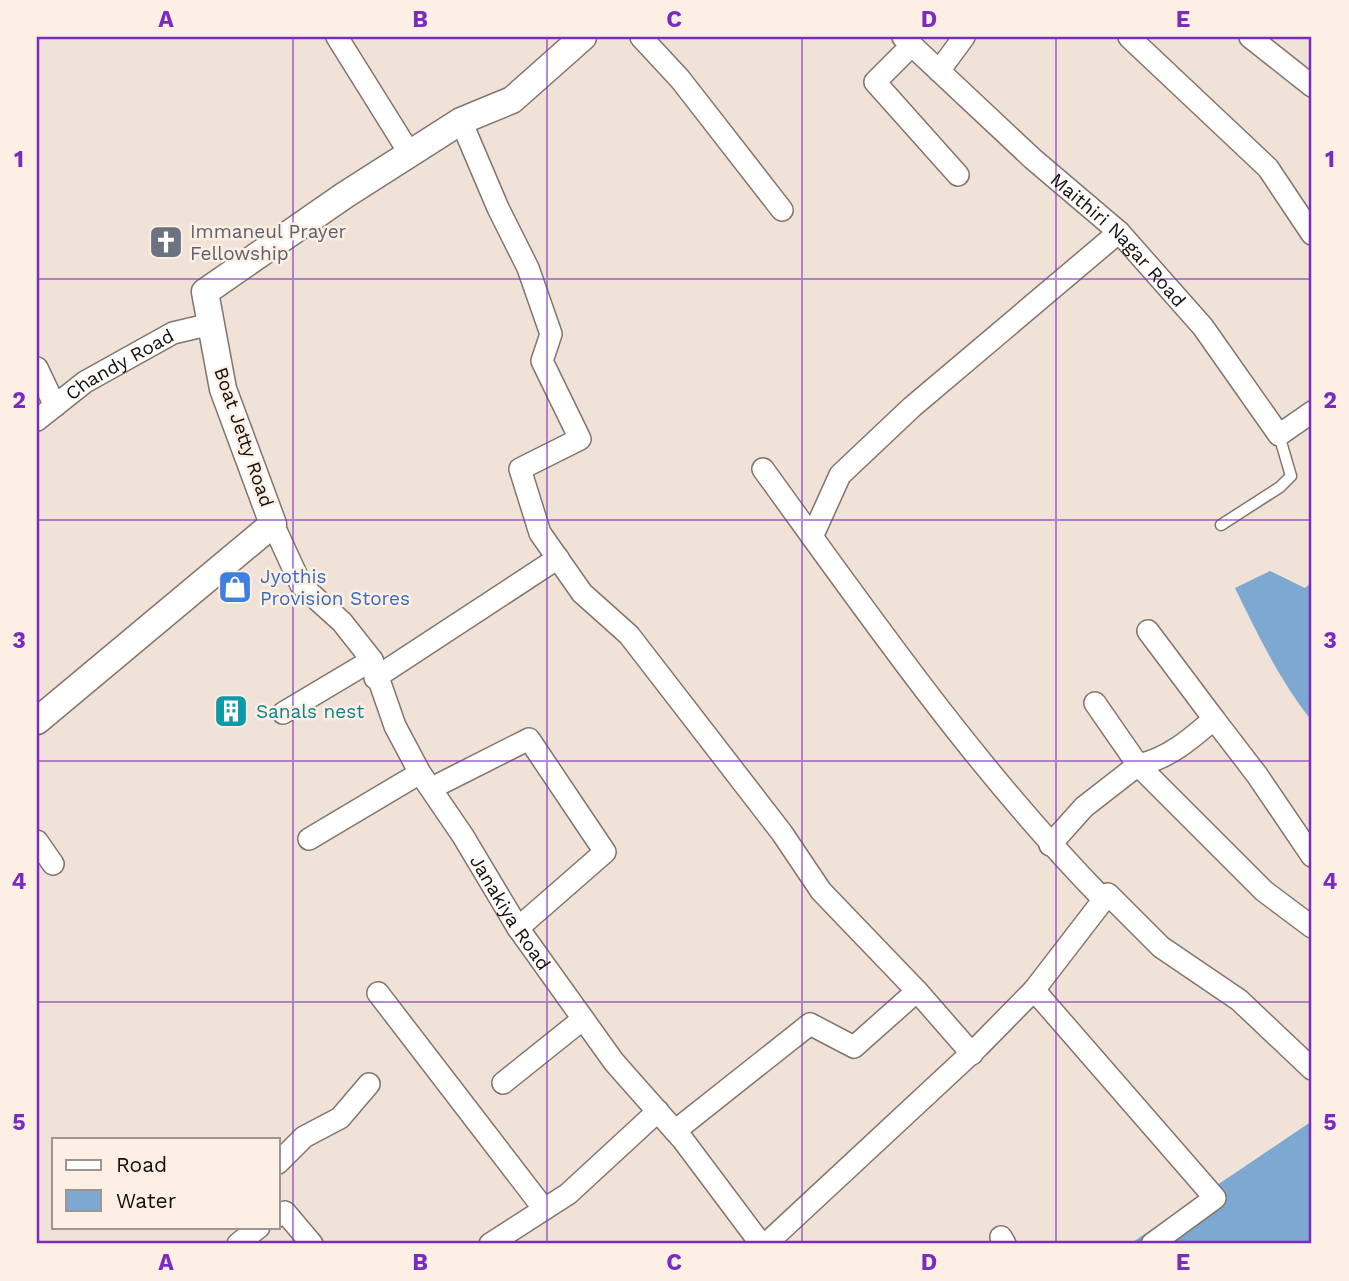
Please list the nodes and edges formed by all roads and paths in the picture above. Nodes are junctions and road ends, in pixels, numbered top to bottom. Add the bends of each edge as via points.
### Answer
1 (337, 37) edge
2 (583, 37) edge
3 (641, 37) edge
4 (964, 37) edge
5 (1129, 37) edge
6 (1251, 37) edge
7 (907, 41) edge
8 (939, 71) junction
9 (1312, 86) edge
10 (461, 121) junction
11 (410, 154) junction
12 (958, 175) dead end
13 (782, 210) dead end
14 (1119, 232) junction
15 (1312, 234) edge
16 (211, 324) junction
17 (37, 368) edge
18 (55, 406) junction
19 (1312, 412) edge
20 (37, 420) edge
21 (1279, 435) junction
22 (763, 469) dead end
23 (273, 524) junction
24 (1220, 525) dead end
25 (813, 537) junction
26 (558, 558) junction
27 (1148, 631) dead end
28 (373, 669) junction
29 (1096, 703) dead end
30 (283, 713) dead end
31 (1214, 719) junction
32 (37, 721) edge
33 (1138, 765) junction
34 (426, 780) junction
35 (309, 839) dead end
36 (37, 841) edge
37 (1050, 845) junction
38 (1312, 856) edge
39 (53, 864) dead end
40 (1104, 900) junction
41 (1312, 927) edge
42 (518, 928) junction
43 (1034, 990) junction
44 (917, 991) junction
45 (377, 993) dead end
46 (583, 1019) junction
47 (972, 1054) junction
48 (1312, 1069) edge
49 (503, 1083) dead end
50 (369, 1084) dead end
51 (658, 1111) junction
52 (675, 1131) junction
53 (280, 1161) edge
54 (544, 1209) junction
55 (280, 1210) edge
56 (258, 1228) edge
57 (238, 1244) edge
58 (312, 1244) edge
59 (491, 1244) edge
60 (763, 1244) edge
61 (1152, 1244) edge

1 - 11 street
2 - 10 street, Boat Jetty Road via 512,100
3 - 13 street via 680,79
4 - 8 street
5 - 15 street via 1268,168
6 - 9 street
7 - 8 street, Maithiri Nagar Road
7 - 12 street via 875,82
8 - 14 street, Maithiri Nagar Road
10 - 11 street, Boat Jetty Road
10 - 26 street via 528,268 551,334 542,361 580,439 520,469 541,533
11 - 16 street, Boat Jetty Road via 205,292
14 - 21 street, Maithiri Nagar Road via 1203,327
14 - 25 street via 912,407 840,475
16 - 18 street, Chandy Road via 173,333 85,382
16 - 23 street, Boat Jetty Road via 223,389
17 - 18 street
18 - 20 street, Chandy Road
19 - 21 street
21 - 24 lane via 1291,476
22 - 25 street
23 - 28 street, Janakiya Road via 301,585 342,622
23 - 32 street, Boat Jetty Road
25 - 37 street via 980,763
26 - 28 street
26 - 44 street via 582,593 629,635 676,694 821,891
27 - 31 street
28 - 30 street
28 - 34 street, Janakiya Road via 394,726
29 - 33 street
31 - 33 street via 1189,741
31 - 38 street
33 - 37 street via 1084,807
33 - 41 street via 1264,891
34 - 35 street
34 - 42 street, Janakiya Road
34 - 42 street via 529,739 605,852
36 - 39 street
37 - 40 street
40 - 43 street
40 - 48 street via 1108,894 1161,947 1239,1000
42 - 46 street, Janakiya Road
43 - 47 street
43 - 61 street via 1214,1198
44 - 47 street
44 - 52 street via 854,1047 810,1024
45 - 54 street
46 - 49 street
46 - 51 street, Janakiya Road
47 - 60 street
50 - 53 street via 340,1118 304,1137
51 - 52 street, Janakiya Road
51 - 54 street via 568,1194
52 - 60 street, Janakiya Road
54 - 59 street
55 - 58 street
56 - 57 street

